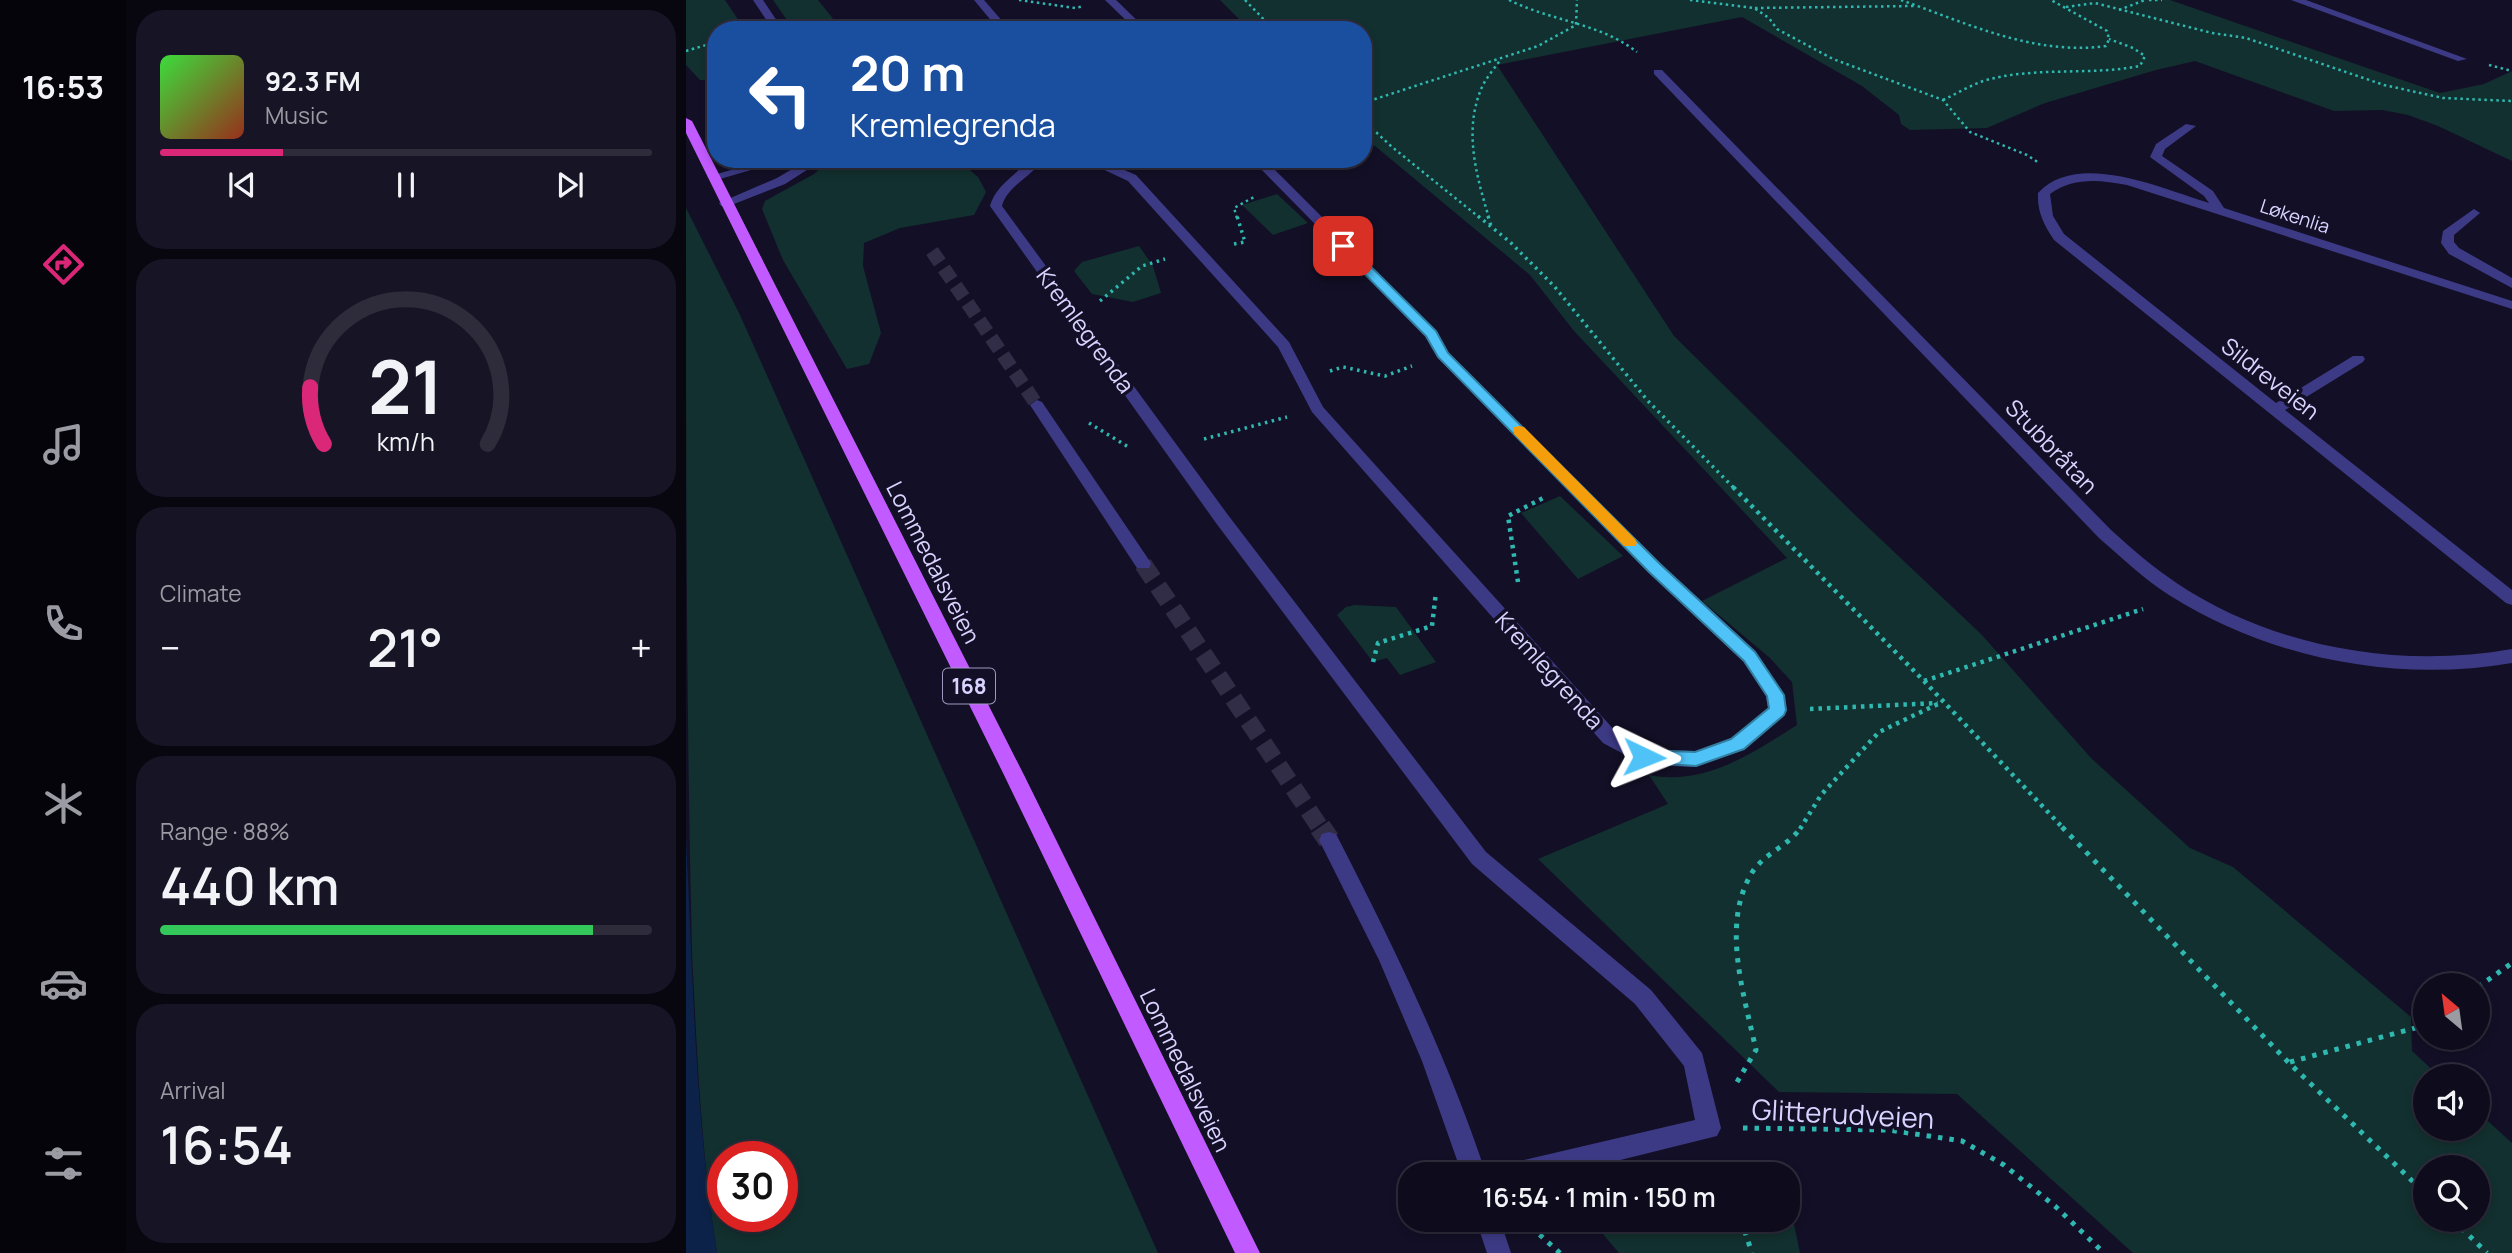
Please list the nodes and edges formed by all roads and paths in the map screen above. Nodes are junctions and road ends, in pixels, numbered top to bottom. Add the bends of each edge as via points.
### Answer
1 (758, 0) edge
2 (979, 0) edge
3 (1019, 0) edge
4 (1110, 0) edge
5 (1245, 0) edge
6 (1509, 0) edge
7 (1577, 0) edge
8 (1690, 0) edge
9 (1901, 0) edge
10 (2051, 0) edge
11 (2147, 0) edge
12 (2161, 0) edge
13 (2296, 0) edge
14 (1918, 6) junction
15 (2066, 7) junction
16 (1754, 8) junction
17 (2119, 10) junction
18 (772, 21) edge
19 (997, 21) edge
20 (1132, 21) edge
21 (1265, 21) edge
22 (1576, 25) junction
23 (2109, 39) junction
24 (707, 45) edge
25 (686, 51) edge
26 (1501, 59) junction
27 (2462, 59) dead end
28 (1658, 72) joint
29 (1372, 100) edge
30 (1943, 100) junction
31 (2512, 101) edge
32 (686, 121) edge
33 (2190, 126) dead end
34 (1372, 128) edge
35 (707, 165) edge
36 (709, 168) edge
37 (748, 168) edge
38 (803, 168) edge
39 (1028, 168) edge
40 (1117, 168) edge
41 (1266, 168) edge
42 (713, 177) junction
43 (2063, 180) junction
44 (1285, 187) junction
45 (725, 203) junction
46 (2220, 212) junction
47 (2474, 213) dead end
48 (1491, 227) junction
49 (1196, 249) junction
50 (1151, 263) dead end
51 (2512, 284) edge
52 (2512, 305) edge
53 (1078, 319) junction
54 (1443, 355) junction
55 (2358, 359) dead end
56 (1343, 367) dead end
57 (1037, 405) tunnel mouth
58 (1317, 409) junction
59 (2275, 410) junction
60 (1079, 417) dead end
61 (1172, 447) junction
62 (1184, 464) junction
63 (1572, 484) junction
64 (1440, 547) junction
65 (1143, 564) tunnel mouth
66 (2183, 596) junction
67 (2512, 599) edge
68 (1507, 621) junction
69 (2512, 656) edge
70 (1924, 681) junction
71 (1942, 702) junction
72 (1361, 703) junction
73 (1778, 710) junction
74 (1329, 840) tunnel mouth
75 (2512, 963) edge
76 (2490, 979) edge
77 (2413, 1029) edge
78 (2289, 1063) junction
79 (1709, 1128) junction
80 (1470, 1162) edge
81 (1566, 1162) edge
82 (2413, 1182) edge
83 (1492, 1232) edge
84 (1536, 1232) edge
85 (1745, 1232) edge
86 (2465, 1232) edge
87 (1248, 1253) edge
88 (1499, 1253) edge
89 (1560, 1253) edge
90 (1752, 1253) edge
91 (2104, 1253) edge
92 (2487, 1253) edge

1 - 18 street
2 - 19 street
3 - 4 path via 1074,8
4 - 20 street
5 - 21 path
6 - 22 path
7 - 22 path
8 - 16 path
9 - 14 path
10 - 15 path
11 - 12 path
11 - 17 path
13 - 27 street
14 - 16 path
14 - 23 path via 2067,50 2091,50 2106,46
15 - 17 path via 2095,3
15 - 23 path via 2107,31
16 - 30 path via 1777,29 1833,60
17 - 31 path via 2246,38 2384,85 2443,98
22 - 26 path
22 - 28 path via 1626,41
23 - 30 path via 2145,56 2140,66 1985,80
24 - 25 path
26 - 29 path
26 - 48 path via 1480,90 1474,113 1478,188
28 - 66 street, Stubbråtan via 2105,534
30 - 43 path via 1970,132 2027,155
32 - 35 main road, Lommedalsveien / 168
33 - 46 street via 2160,147 2156,157 2209,194
34 - 48 path
36 - 42 main road, Lommedalsveien / 168
37 - 42 street
38 - 45 street
39 - 53 street, Kremlegrenda via 999,194 996,206
40 - 49 street, Kremlegrenda via 1132,178
41 - 44 street
42 - 45 main road, Lommedalsveien / 168
43 - 46 street, Løkenlia via 2102,176
43 - 59 street, Sildreveien via 2044,193 2042,206 2059,237
44 - 49 path via 1234,208 1244,243 1202,244
44 - 54 street via 1431,334
45 - 87 main road, Lommedalsveien / 168 via 1014,775
46 - 52 street, Løkenlia
47 - 51 street via 2448,234 2447,243
48 - 70 path via 1554,286 1648,401
49 - 58 street, Kremlegrenda via 1284,345
50 - 53 path
53 - 61 street, Kremlegrenda
54 - 56 path via 1385,376
54 - 63 street
55 - 59 street
57 - 65 street
58 - 61 path
58 - 64 street, Kremlegrenda
59 - 67 street, Sildreveien
60 - 62 path via 1162,467
61 - 62 street, Kremlegrenda
62 - 72 street, Kremlegrenda
63 - 68 path via 1508,516 1520,597
63 - 73 street via 1749,656 1776,695
64 - 68 street, Kremlegrenda
64 - 72 path via 1433,626 1378,643
66 - 69 street, Stubbråtan via 2248,629 2334,655 2413,663 2484,663
66 - 70 path
68 - 73 street, Kremlegrenda via 1610,738 1644,757 1696,759 1738,744
70 - 71 path
71 - 73 path
71 - 78 path
71 - 79 path via 1879,732 1821,795 1798,832 1754,869 1736,908 1740,976 1756,1050
72 - 79 street, Kremlegrenda via 1479,858 1643,998 1693,1061
74 - 80 street via 1388,957
75 - 76 path
77 - 78 path
78 - 82 path
79 - 81 street
79 - 91 path, Glitterudveien via 1889,1130 1962,1141 2004,1165
83 - 88 street
84 - 89 path
85 - 90 path
86 - 92 path

